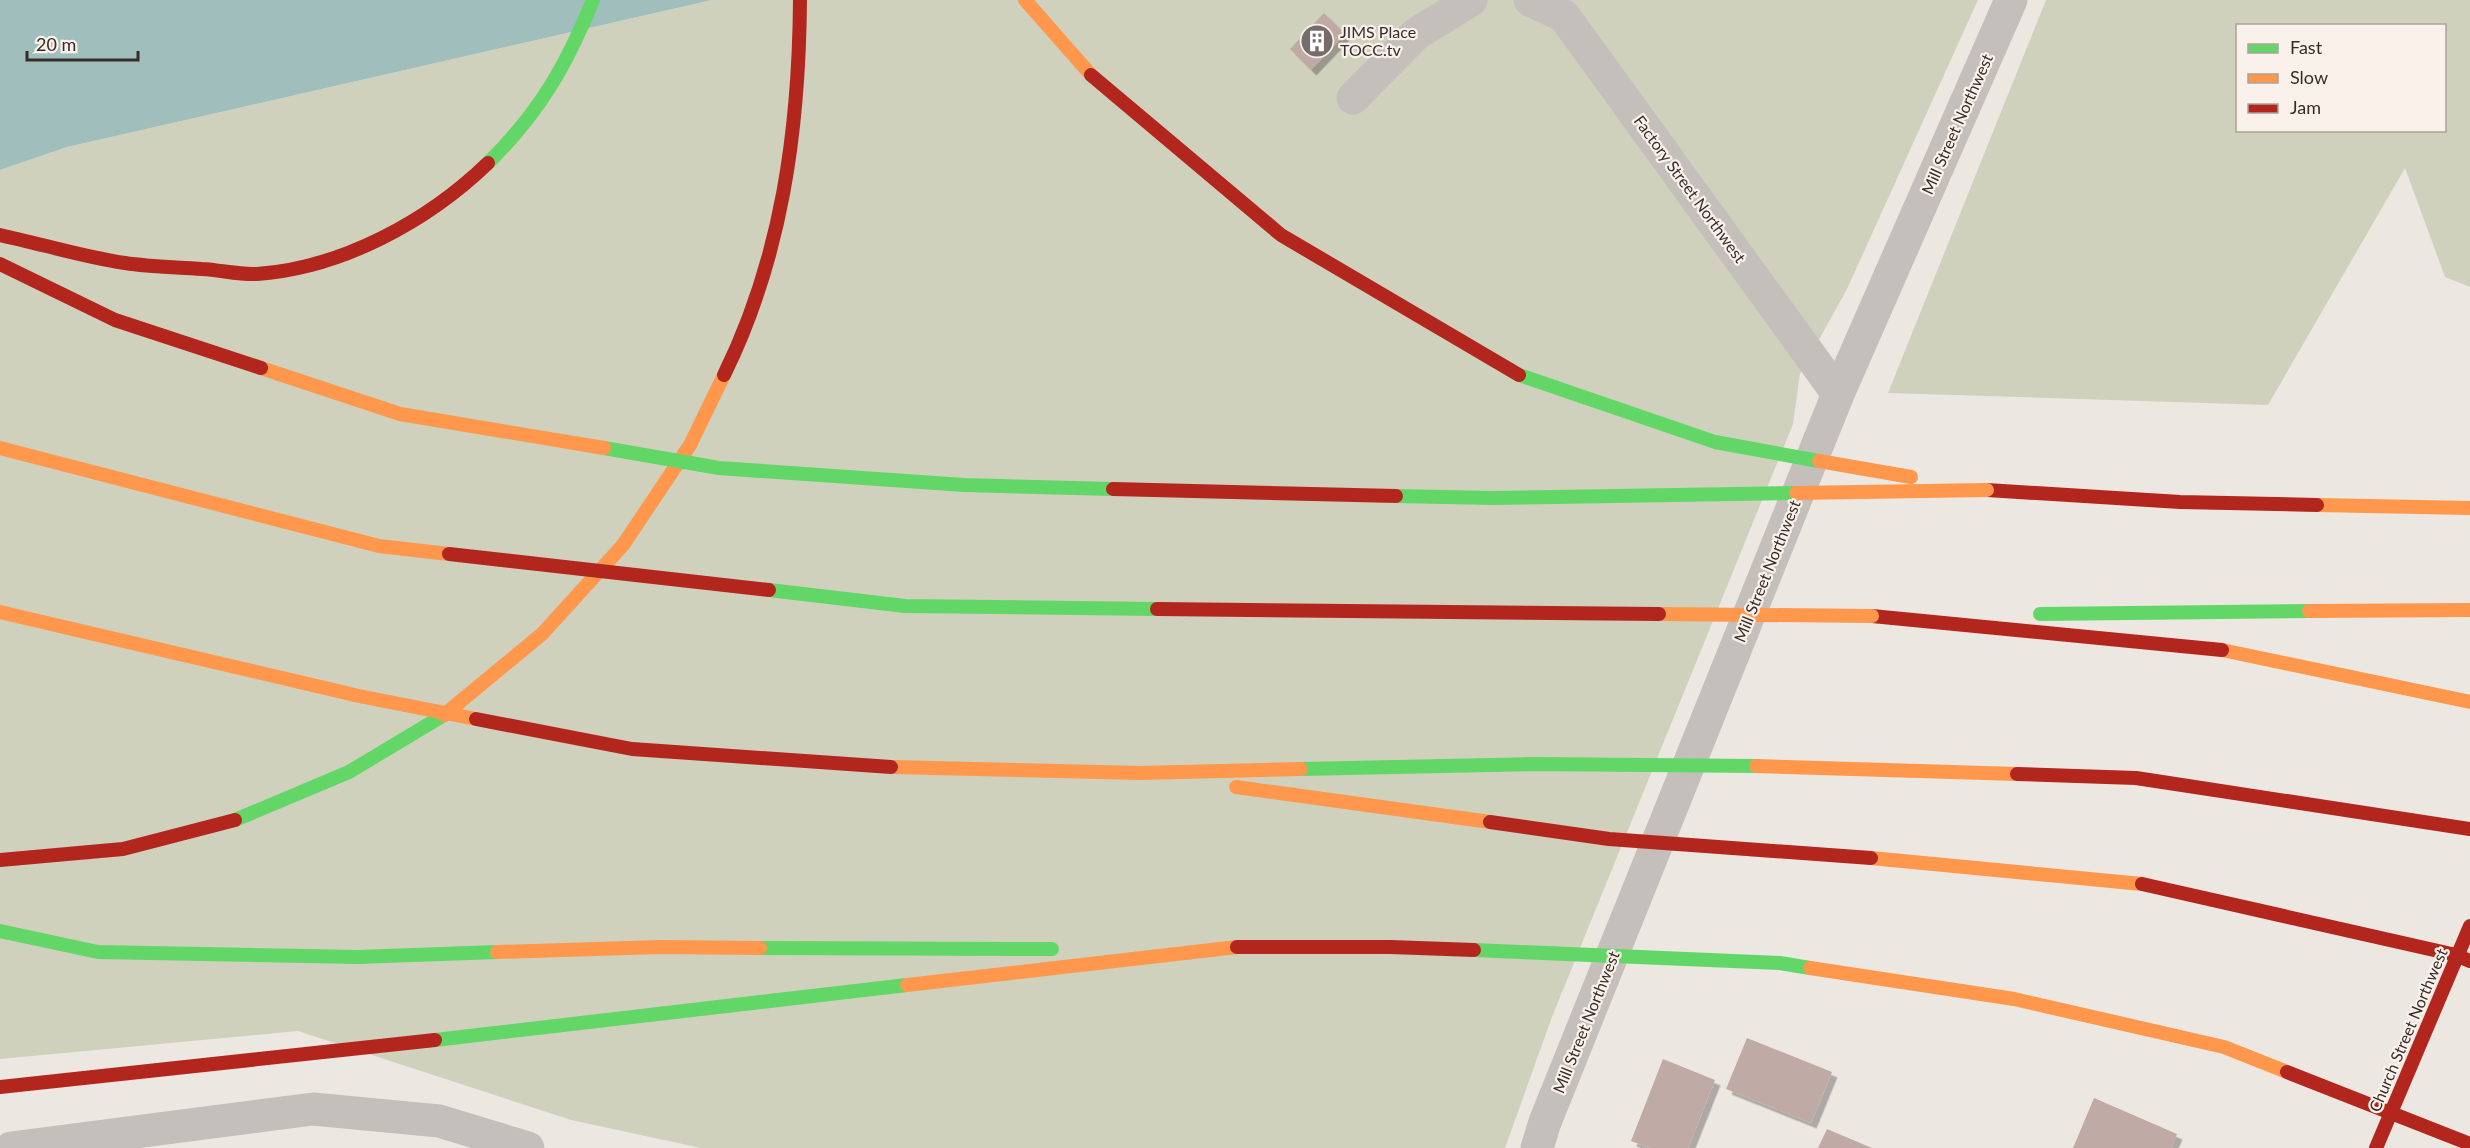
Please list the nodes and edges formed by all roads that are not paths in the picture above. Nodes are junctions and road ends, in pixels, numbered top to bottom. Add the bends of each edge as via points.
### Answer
1 (593, 0) edge
2 (800, 0) edge
3 (1025, 0) edge
4 (1471, 0) edge
5 (1530, 0) edge
6 (2011, 0) edge
7 (1353, 98) dead end
8 (0, 235) edge
9 (0, 264) edge
10 (1838, 394) junction
11 (0, 448) edge
12 (1987, 490) junction
13 (2470, 508) edge
14 (2470, 610) edge
15 (0, 612) edge
16 (2002, 614) dead end
17 (2026, 614) dead end
18 (1872, 616) junction
19 (2470, 702) edge
20 (1140, 773) junction
21 (2470, 829) edge
22 (0, 860) edge
23 (2470, 926) edge
24 (0, 931) edge
25 (1237, 947) junction
26 (1070, 949) dead end
27 (1094, 949) dead end
28 (2470, 961) edge
29 (0, 1087) edge
30 (2470, 1144) edge
31 (11, 1148) edge
32 (528, 1148) edge
33 (1537, 1148) edge
34 (2376, 1148) edge

1 - 8 main road via 567,62 509,142 474,178 434,208 350,251 262,274 125,263
2 - 22 main road, bridge via 800,69 793,147 767,269 745,333 687,454 616,556 564,615 462,704 347,775 286,803 206,831 140,845
3 - 12 main road, bridge via 1091,75 1281,235 1513,373 1715,442
4 - 7 street via 1416,34
5 - 10 street, Factory Street Northwest via 1564,16
6 - 10 street, Mill Street Northwest
9 - 12 main road, bridge via 115,320 400,414 719,468 964,485 1492,498
10 - 33 street, Mill Street Northwest
11 - 18 main road, bridge via 379,546 905,606
12 - 13 main road via 2180,502
14 - 17 main road
15 - 20 main road, bridge via 359,696 632,749 882,767
16 - 18 main road
18 - 19 main road via 2216,649
20 - 21 main road, bridge via 1557,765 1756,766 2136,778
20 - 28 main road, bridge via 1609,839 1910,861 2142,884
23 - 34 main road, Church Street Northwest
24 - 26 main road via 98,952 358,957 660,947
25 - 27 main road
25 - 29 main road
25 - 30 main road, bridge via 1390,947 1780,963 2014,999 2224,1047
31 - 32 street via 313,1109 439,1121

